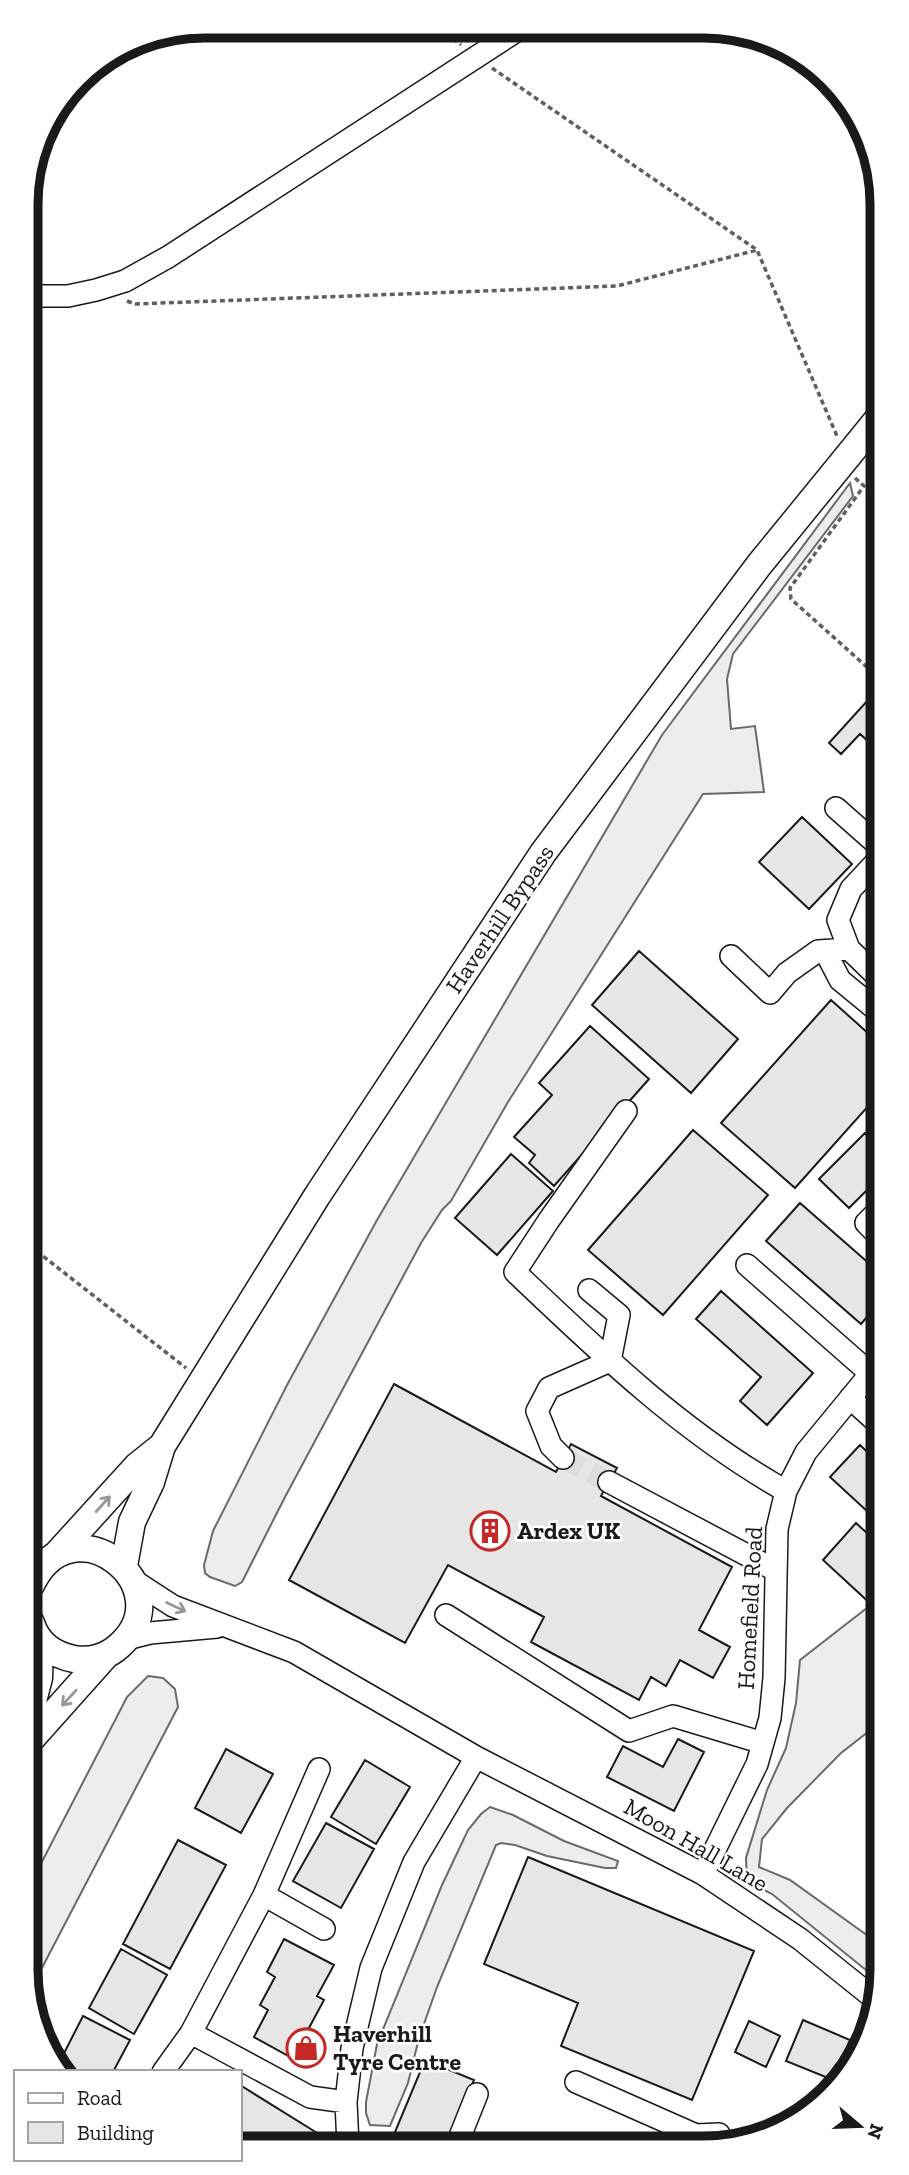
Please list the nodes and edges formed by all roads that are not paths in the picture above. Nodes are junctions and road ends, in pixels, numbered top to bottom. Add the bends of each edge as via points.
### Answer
1 (506, 38) edge
2 (39, 296) edge
3 (870, 429) edge
4 (836, 808) dead end
5 (870, 838) edge
6 (870, 868) edge
7 (849, 949) junction
8 (825, 951) junction
9 (731, 956) dead end
10 (870, 969) edge
11 (870, 1005) edge
12 (626, 1111) dead end
13 (747, 1265) dead end
14 (589, 1290) dead end
15 (610, 1361) junction
16 (870, 1363) edge
17 (870, 1373) edge
18 (850, 1398) junction
19 (870, 1416) edge
20 (162, 1446) junction
21 (563, 1458) tunnel mouth
22 (609, 1482) tunnel mouth
23 (786, 1491) junction
24 (775, 1570) junction
25 (39, 1572) edge
26 (128, 1573) junction
27 (446, 1615) dead end
28 (223, 1627) junction
29 (38, 1636) edge
30 (116, 1647) junction
31 (38, 1731) edge
32 (763, 1743) junction
33 (476, 1757) junction
34 (319, 1769) dead end
35 (702, 1874) junction
36 (264, 1895) junction
37 (324, 1929) dead end
38 (868, 1994) edge
39 (191, 2033) junction
40 (164, 2070) edge
41 (576, 2081) dead end
42 (477, 2094) dead end
43 (346, 2102) junction
44 (719, 2134) dead end
45 (348, 2137) edge
46 (460, 2137) edge

1 - 2 street via 125,281 68,296
3 - 20 main road, Haverhill Bypass via 759,565 543,853 317,1196
4 - 5 street
6 - 7 street via 851,888 838,920
7 - 8 street
7 - 10 street
8 - 9 street via 818,951 788,973 770,993
8 - 11 street via 840,980
12 - 15 street via 515,1272
13 - 16 street
14 - 15 street via 619,1315
15 - 21 street via 549,1388 537,1410 551,1446
15 - 23 street via 698,1434
17 - 18 street, Homefield Road
18 - 19 street
18 - 23 street, Homefield Road via 806,1452
25 -> 20 main road, Haverhill Bypass via 137,1466
20 - 26 main road, Haverhill Bypass via 132,1522
22 - 24 street
23 - 24 street, Homefield Road via 777,1529
24 - 32 street, Homefield Road via 774,1678
25 - 26 main road via 74,1549 92,1549 110,1555
26 -> 28 street, Moon Hall Lane via 173,1606
26 - 30 main road, Haverhill Bypass via 138,1595 138,1611 134,1626
27 - 32 street via 629,1731 673,1716
28 - 30 street via 150,1633
28 - 33 street, Moon Hall Lane via 294,1652
29 - 30 main road via 51,1650 71,1658 92,1659
30 -> 31 main road
32 - 35 street, Homefield Road
33 - 35 street, Moon Hall Lane
33 - 43 street via 414,1862 371,1968 352,2048
34 - 36 street
35 - 38 street, Moon Hall Lane via 800,1939
36 - 37 street
36 - 39 street
39 - 40 street
39 - 43 street via 310,2097
41 - 44 street via 696,2135
42 - 46 street
43 - 45 street

